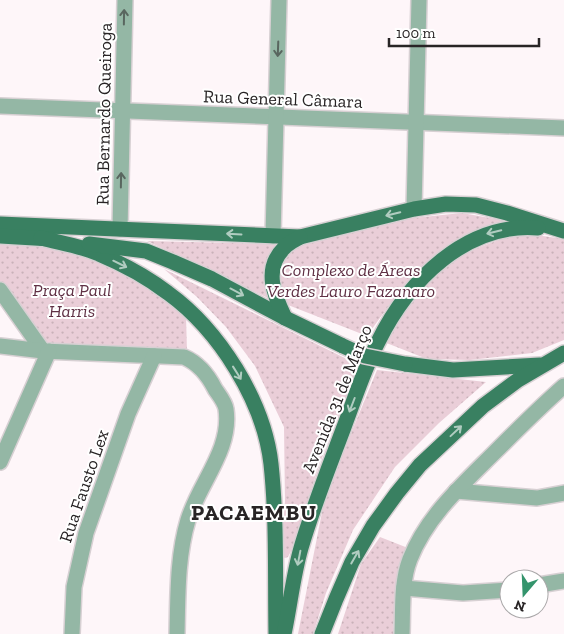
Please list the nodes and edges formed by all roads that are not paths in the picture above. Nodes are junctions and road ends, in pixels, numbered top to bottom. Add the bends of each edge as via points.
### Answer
1 (125, 0) edge
2 (279, 0) edge
3 (419, 0) edge
4 (0, 106) edge
5 (122, 111) junction
6 (275, 118) junction
7 (416, 123) junction
8 (564, 128) edge
9 (414, 209) junction
10 (0, 224) edge
11 (120, 229) junction
12 (562, 231) edge
13 (0, 236) edge
14 (272, 236) junction
15 (300, 237) junction
16 (41, 238) junction
17 (0, 290) edge
18 (285, 318) junction
19 (0, 346) edge
20 (46, 351) junction
21 (564, 353) edge
22 (154, 356) junction
23 (545, 364) junction
24 (564, 386) edge
25 (0, 462) edge
26 (456, 491) junction
27 (564, 494) edge
28 (564, 581) edge
29 (549, 583) edge
30 (404, 588) junction
31 (499, 591) edge
32 (72, 634) edge
33 (177, 634) edge
34 (276, 634) edge
35 (284, 634) edge
36 (322, 634) edge
37 (402, 634) edge

5 -> 1 street, Rua Bernardo Queiroga
2 -> 6 street
3 - 7 street
4 - 5 street, Rua General Câmara
5 - 6 street, Rua General Câmara
11 -> 5 street, Rua Bernardo Queiroga
6 - 7 street, Rua General Câmara
6 - 14 street
7 - 8 street, Rua General Câmara
7 - 9 street
9 - 12 main road via 446,204 476,205
9 -> 15 main road
10 - 11 main road
14 -> 11 main road
12 -> 35 main road, Avenida 31 de Março via 521,227 489,233 460,246 408,293 378,342 317,497 300,550
13 - 16 main road
14 - 15 main road
15 - 18 main road via 284,247 272,273 273,292
16 -> 18 main road via 146,251 212,279
16 -> 34 main road via 97,253 136,271 169,294 224,351 245,385 262,424 271,463
17 - 20 street
18 - 23 main road, bridge via 365,356 405,364 453,370
19 - 20 street
20 - 22 street
20 - 25 street
21 - 23 main road
22 - 32 street, Rua Fausto Lex via 128,414 86,533 74,587
22 - 33 street via 184,357 195,362 226,407 226,425 216,459 189,518 180,552
36 -> 23 main road via 352,562 373,526 420,465 483,406
24 - 26 street
26 - 27 street via 537,498
26 - 30 street via 420,537 410,560
28 - 29 street
30 - 31 street via 463,593
30 - 37 street

